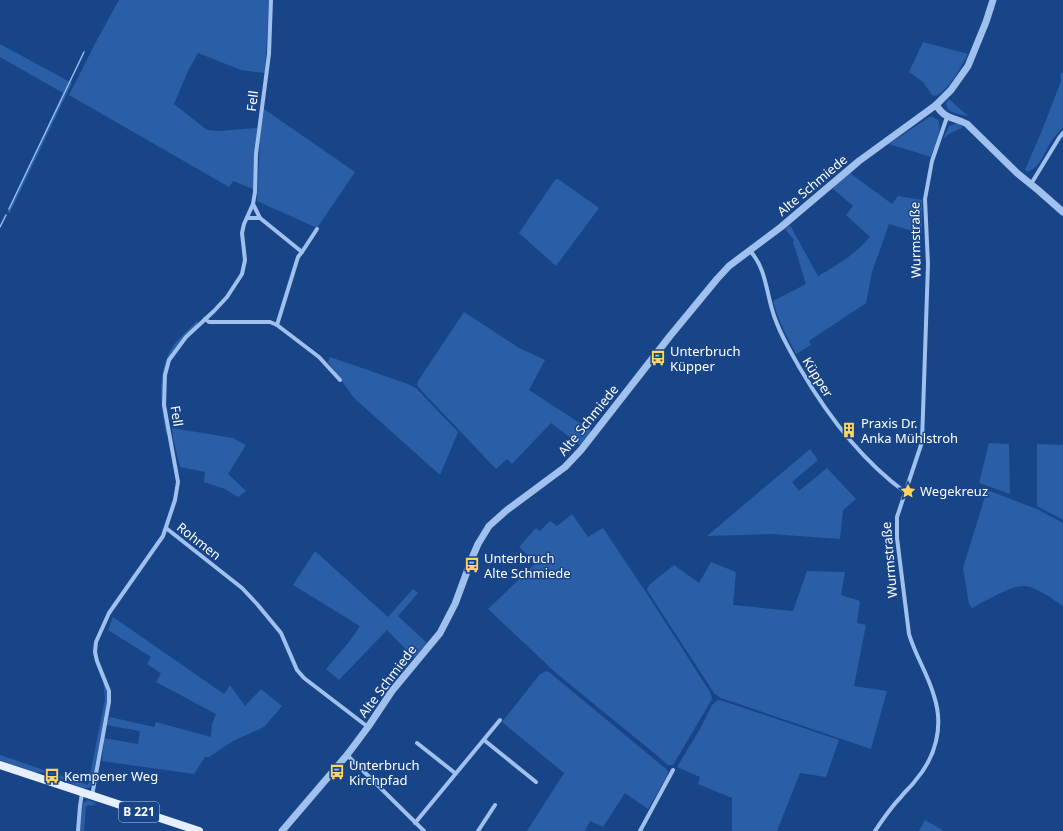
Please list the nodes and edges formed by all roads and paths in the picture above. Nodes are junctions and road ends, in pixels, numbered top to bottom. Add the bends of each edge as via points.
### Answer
1 (270, 0) edge
2 (992, 0) edge
3 (936, 105) junction
4 (947, 117) junction
5 (1063, 133) edge
6 (1031, 184) junction
7 (253, 204) junction
8 (1063, 212) edge
9 (248, 218) junction
10 (260, 218) junction
11 (317, 229) dead end
12 (750, 251) junction
13 (302, 252) junction
14 (205, 319) junction
15 (277, 325) junction
16 (340, 380) dead end
17 (905, 492) junction
18 (166, 528) junction
19 (500, 720) dead end
20 (368, 726) junction
21 (484, 740) junction
22 (417, 742) dead end
23 (346, 755) junction
24 (0, 765) edge
25 (673, 770) dead end
26 (455, 773) junction
27 (536, 782) dead end
28 (82, 793) junction
29 (92, 796) junction
30 (495, 805) dead end
31 (415, 823) junction
32 (78, 831) edge
33 (199, 831) edge
34 (282, 831) edge
35 (424, 831) edge
36 (478, 831) edge
37 (640, 831) edge
38 (875, 831) edge

1 - 7 street, Fell via 268,54
2 - 3 street, Alte Schmiede via 968,66 951,90
3 - 4 street
3 - 12 street, Alte Schmiede via 859,161
4 - 6 street via 967,124
4 - 17 street, Wurmstraße via 932,161 925,200 928,264 922,442
5 - 6 street
6 - 8 street
7 - 9 street, Fell
7 - 10 street, Fell
9 - 10 street
9 - 14 street, Fell via 242,234 245,260 242,274 227,297
10 - 13 street, Fell
11 - 13 street
12 - 17 street, Küpper via 760,265 775,320 813,390 837,424 872,465
12 - 20 street, Alte Schmiede via 729,266 717,279 565,467 489,526 475,551 440,633 392,691
13 - 15 street via 298,257
14 - 15 street via 209,322 270,322
14 - 18 street, Fell via 186,337 169,360 165,375 164,405 178,482
15 - 16 street via 319,357
17 - 38 street, Wurmstraße via 897,517 897,538 906,621 912,645 934,696 938,715 937,739 927,764
18 - 20 street, Rohmen via 242,588 281,633 297,670 304,678
18 - 29 street, Rohmen via 109,613 96,642 95,652 109,691 109,702
19 - 21 street
20 - 23 street, Alte Schmiede
21 - 26 street
21 - 27 street
22 - 26 street
23 - 31 street
23 - 34 street, Alte Schmiede
24 - 28 main road, B 221
25 - 37 street
26 - 31 street
28 - 29 main road, B 221
28 - 32 street
29 - 33 main road, B 221
30 - 36 street
31 - 35 street

